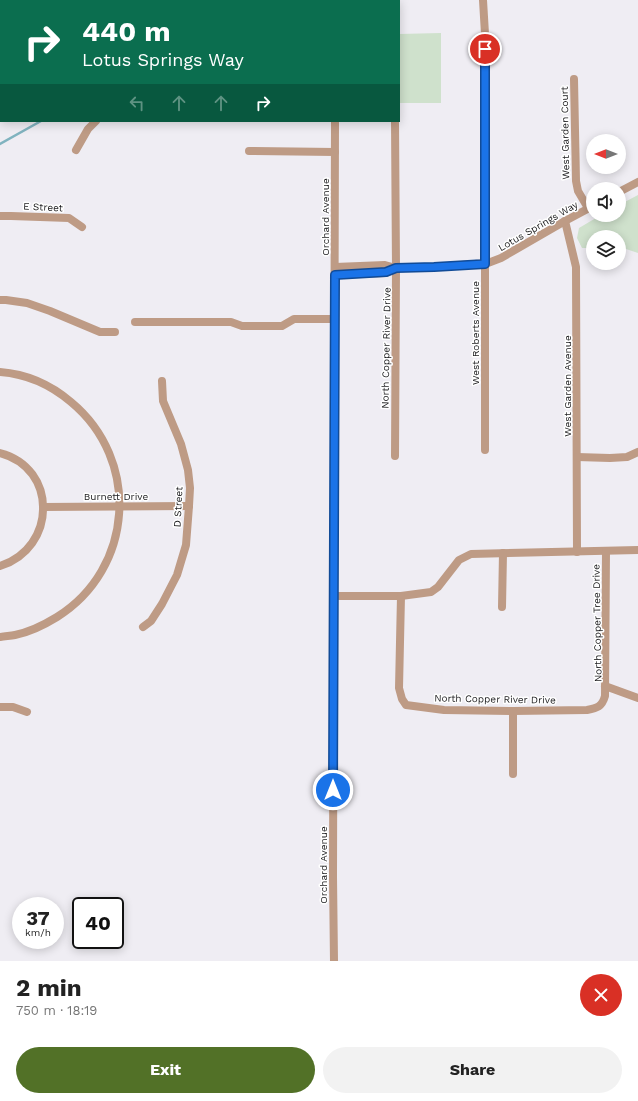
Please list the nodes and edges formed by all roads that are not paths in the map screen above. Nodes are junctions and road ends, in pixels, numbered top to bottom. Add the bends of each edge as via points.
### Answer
1 (484, 0) edge
2 (574, 79) dead end
3 (95, 122) edge
4 (335, 122) edge
5 (394, 122) edge
6 (76, 150) dead end
7 (249, 151) dead end
8 (335, 152) junction
9 (638, 182) edge
10 (626, 188) edge
11 (586, 201) edge
12 (586, 210) edge
13 (0, 216) edge
14 (565, 221) junction
15 (82, 226) dead end
16 (485, 264) junction
17 (396, 268) junction
18 (335, 271) junction
19 (0, 300) edge
20 (335, 319) junction
21 (135, 322) dead end
22 (115, 332) dead end
23 (0, 372) edge
24 (162, 380) dead end
25 (484, 450) dead end
26 (638, 452) edge
27 (0, 453) edge
28 (395, 456) dead end
29 (577, 457) junction
30 (120, 506) junction
31 (189, 506) junction
32 (43, 507) junction
33 (638, 550) edge
34 (606, 551) junction
35 (577, 552) junction
36 (503, 553) junction
37 (0, 566) edge
38 (334, 596) junction
39 (401, 596) junction
40 (502, 607) dead end
41 (143, 627) dead end
42 (0, 637) edge
43 (605, 686) junction
44 (638, 698) edge
45 (0, 707) edge
46 (513, 711) junction
47 (27, 712) dead end
48 (513, 774) dead end
49 (334, 961) edge

1 - 16 street, West Roberts Avenue
2 - 11 street, West Garden Court via 576,181 578,191
3 - 6 street
4 - 8 street, Orchard Avenue
5 - 17 street, North Copper River Drive
7 - 8 street
8 - 18 street, Orchard Avenue
9 - 10 street
12 - 14 street, Lotus Springs Way
13 - 15 street, E Street via 69,218
14 - 16 street, Lotus Springs Way via 501,258
14 - 29 street, West Garden Avenue via 576,268
16 - 17 street, Lotus Springs Way
16 - 25 street, West Roberts Avenue
17 - 18 street, Lotus Springs Way via 385,265
17 - 28 street, North Copper River Drive
18 - 20 street, Orchard Avenue
19 - 22 street via 27,303 100,332
20 - 21 street via 294,319 282,326 242,326 231,322
20 - 38 street, Orchard Avenue
23 - 30 street via 13,373 38,381 62,394 82,411 98,431 110,455 118,480
24 - 31 street, D Street via 164,401 188,470
26 - 29 street via 627,457
27 - 32 street via 12,457 31,473 39,488
29 - 35 street, West Garden Avenue
30 - 31 street, Burnett Drive
30 - 32 street, Burnett Drive
30 - 42 street via 116,536 106,564 90,589 69,610 44,625 16,635
31 - 41 street, D Street via 186,545 177,575 151,621
32 - 37 street via 40,529 32,544 14,560
33 - 34 street, North Copper Tree Drive
34 - 35 street, North Copper Tree Drive
34 - 43 street, North Copper Tree Drive
35 - 36 street, North Copper Tree Drive
36 - 39 street, North Copper Tree Drive via 464,556 438,587 430,592
36 - 40 street
38 - 39 street, North Copper Tree Drive
38 - 49 street, Orchard Avenue
39 - 46 street, North Copper River Drive via 399,688 406,705 444,710
43 - 44 street, North Copper Tree Drive
43 - 46 street, North Copper River Drive via 603,702 596,708
45 - 47 street via 13,707
46 - 48 street

